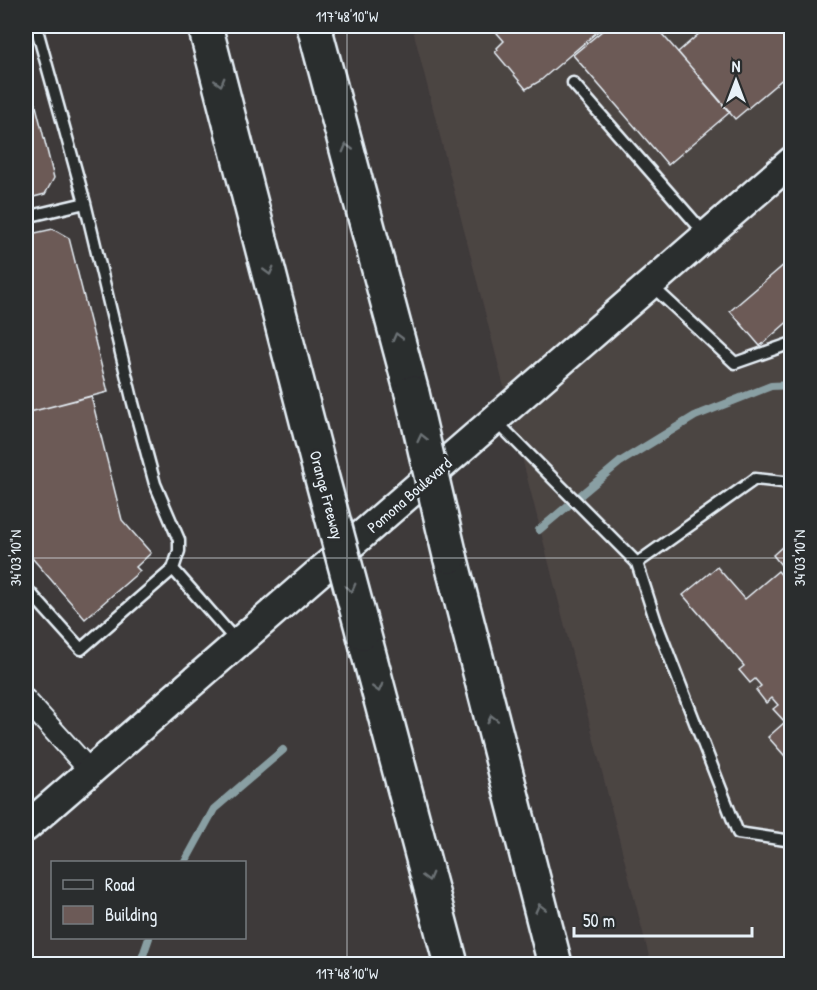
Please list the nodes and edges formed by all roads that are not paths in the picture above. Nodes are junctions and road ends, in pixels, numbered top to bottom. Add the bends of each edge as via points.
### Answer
1 (36, 26) edge
2 (205, 26) edge
3 (315, 26) edge
4 (573, 83) dead end
5 (792, 161) edge
6 (85, 203) junction
7 (26, 217) edge
8 (706, 236) junction
9 (651, 285) junction
10 (792, 343) edge
11 (495, 420) junction
12 (792, 483) edge
13 (637, 563) junction
14 (173, 568) junction
15 (26, 588) edge
16 (238, 644) junction
17 (26, 700) edge
18 (91, 772) junction
19 (26, 827) edge
20 (792, 841) edge
21 (451, 964) edge
22 (555, 964) edge

1 - 6 lane
2 -> 21 highway, Orange Freeway, bridge
22 -> 3 highway, bridge via 412,393
4 - 8 lane
5 - 8 street, Pomona Boulevard
6 - 7 lane
6 - 14 lane via 155,484 179,540
8 - 9 street, Pomona Boulevard
9 - 10 lane via 735,363
9 - 11 street, Pomona Boulevard
11 - 13 lane
11 - 16 street, Pomona Boulevard
12 - 13 lane via 755,479
13 - 20 lane via 738,833
14 - 15 lane via 81,650
14 - 16 lane
16 - 18 street, Pomona Boulevard
17 - 18 street
18 - 19 street, Pomona Boulevard

